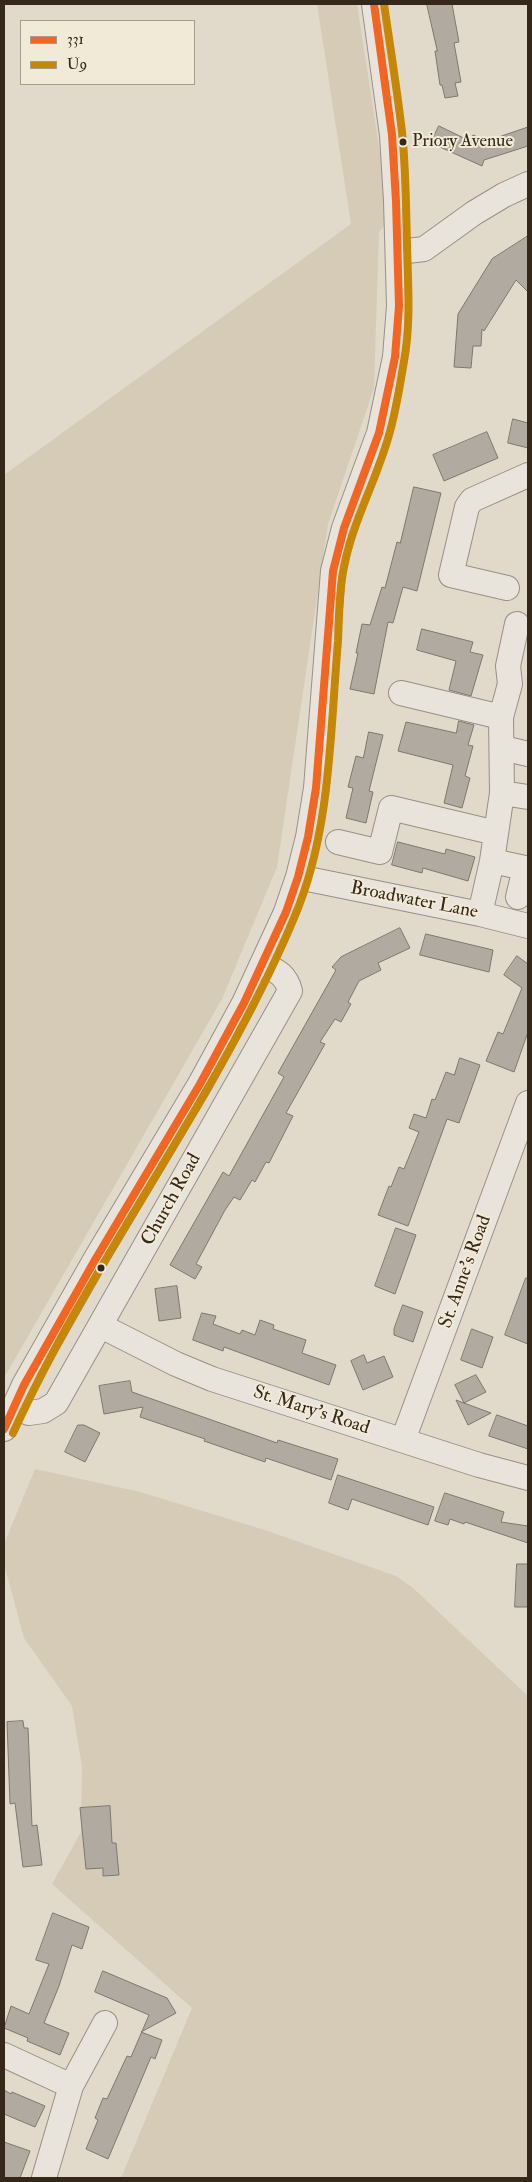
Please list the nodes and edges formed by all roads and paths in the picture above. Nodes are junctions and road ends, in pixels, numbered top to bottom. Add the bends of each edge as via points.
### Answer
1 (374, 4) edge
2 (528, 184) edge
3 (399, 252) junction
4 (528, 475) edge
5 (507, 588) dead end
6 (517, 624) dead end
7 (401, 693) dead end
8 (501, 716) junction
9 (502, 748) junction
10 (528, 754) edge
11 (502, 793) junction
12 (528, 797) edge
13 (496, 833) junction
14 (338, 842) dead end
15 (492, 861) junction
16 (298, 877) junction
17 (518, 897) dead end
18 (480, 914) junction
19 (528, 926) edge
20 (263, 964) junction
21 (528, 1103) edge
22 (101, 1326) junction
23 (12, 1407) junction
24 (4, 1429) edge
25 (403, 1440) junction
26 (528, 1478) edge
27 (105, 2023) dead end
28 (4, 2055) edge
29 (71, 2086) junction
30 (44, 2178) edge

1 - 3 street via 392,135
2 - 3 street via 474,214 424,250
3 - 16 street via 399,306 388,395 379,433 344,528 333,571 316,788
4 - 5 street via 472,500 467,507 452,574
6 - 8 street via 508,666 510,684
7 - 8 street
8 - 9 street
9 - 10 street
9 - 11 street
11 - 12 street
11 - 13 street
13 - 14 street via 391,808 380,852
13 - 15 street
15 - 17 street via 525,868
15 - 18 street
16 - 18 street, Broadwater Lane
16 - 20 street
18 - 19 street, Broadwater Lane
20 - 22 street, Church Road via 279,972 287,980 290,990
20 - 23 street via 200,1084
21 - 25 street, St. Anne's Road
22 - 23 street, Church Road via 56,1403 43,1411 28,1413
22 - 25 street, St. Mary's Road via 212,1379
23 - 24 street
25 - 26 street, St. Mary's Road
27 - 29 street
28 - 29 street
29 - 30 street

